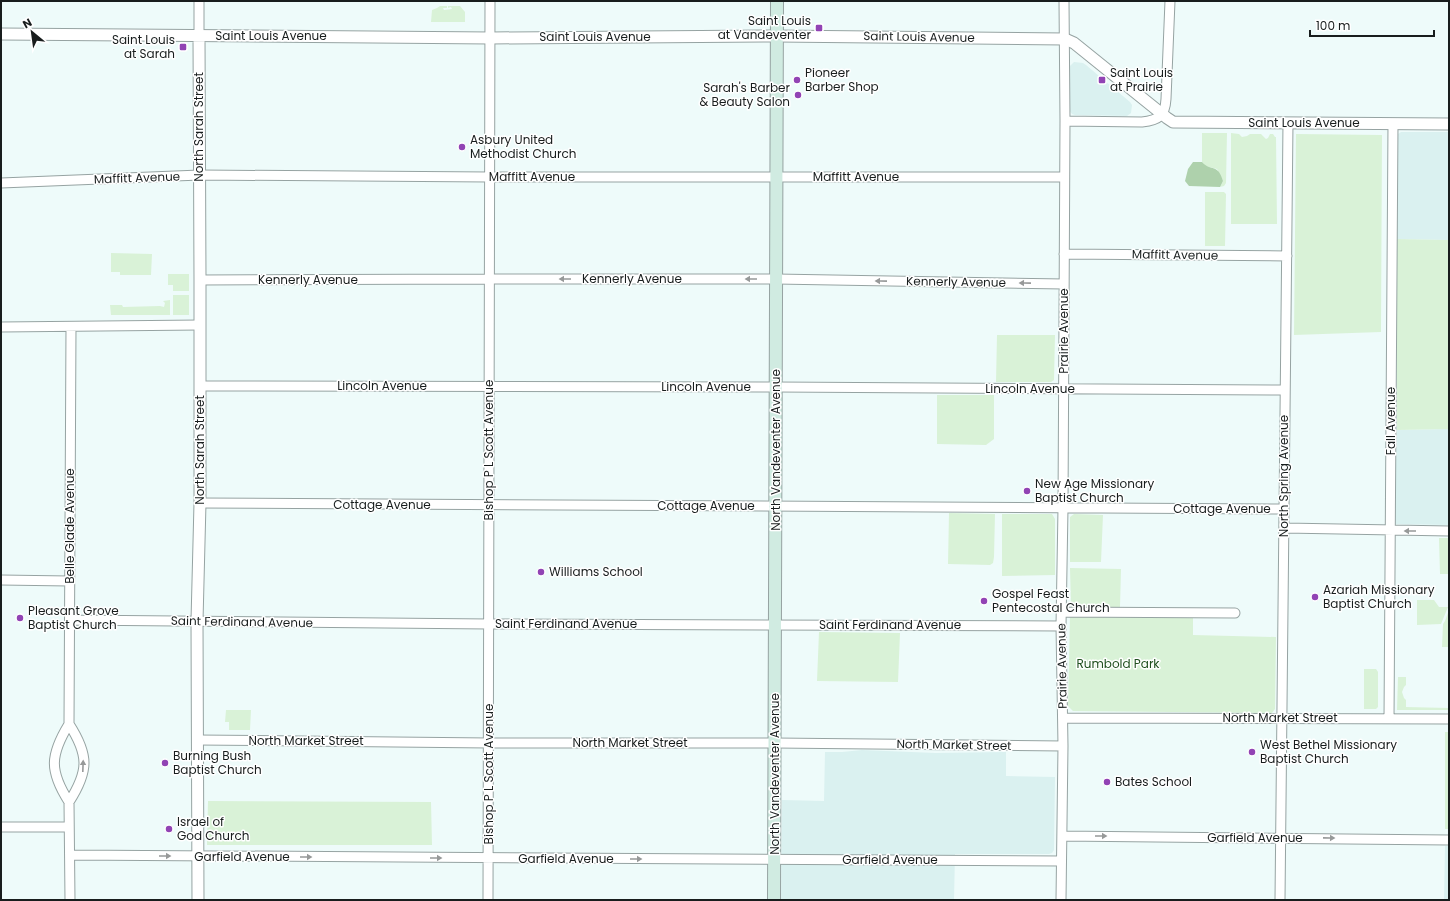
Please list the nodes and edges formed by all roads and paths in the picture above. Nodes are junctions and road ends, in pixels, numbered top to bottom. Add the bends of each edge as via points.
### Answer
1 (199, 1) edge
2 (490, 1) edge
3 (777, 1) edge
4 (1064, 1) edge
5 (1170, 1) edge
6 (1, 34) edge
7 (199, 36) junction
8 (776, 36) junction
9 (491, 38) junction
10 (1065, 39) junction
11 (1162, 114) junction
12 (1065, 121) junction
13 (1288, 123) junction
14 (1393, 124) junction
15 (1449, 124) edge
16 (200, 175) junction
17 (489, 177) junction
18 (776, 177) junction
19 (1064, 177) junction
20 (1, 183) edge
21 (1064, 254) junction
22 (1287, 256) junction
23 (489, 279) junction
24 (776, 279) junction
25 (200, 280) junction
26 (1064, 284) junction
27 (200, 325) junction
28 (1, 327) edge
29 (71, 327) junction
30 (200, 386) junction
31 (489, 386) junction
32 (776, 387) junction
33 (1063, 389) junction
34 (1284, 390) junction
35 (200, 503) junction
36 (489, 506) junction
37 (775, 507) junction
38 (1063, 508) junction
39 (1284, 509) junction
40 (1285, 528) junction
41 (1390, 530) junction
42 (1449, 531) edge
43 (1, 580) edge
44 (69, 581) junction
45 (1062, 612) junction
46 (1236, 613) dead end
47 (70, 620) junction
48 (198, 621) junction
49 (489, 624) junction
50 (775, 624) junction
51 (1061, 626) junction
52 (1062, 718) junction
53 (1281, 718) junction
54 (1389, 719) junction
55 (1449, 719) edge
56 (69, 724) junction
57 (197, 740) junction
58 (489, 743) junction
59 (775, 743) junction
60 (1063, 746) junction
61 (69, 802) junction
62 (69, 827) junction
63 (1, 828) edge
64 (1062, 836) junction
65 (1280, 838) junction
66 (1449, 840) edge
67 (70, 855) junction
68 (197, 856) junction
69 (488, 858) junction
70 (774, 859) junction
71 (1061, 860) junction
72 (70, 900) edge
73 (198, 900) edge
74 (488, 900) edge
75 (774, 900) edge
76 (1061, 900) edge
77 (1280, 900) edge

1 - 7 street, North Sarah Street
2 - 9 street, Bishop P L Scott Avenue
3 - 8 main road, North Vandeventer Avenue
4 - 10 street, Prairie Avenue
5 - 11 street via 1166,99
6 - 7 street, Saint Louis Avenue
7 - 9 street, Saint Louis Avenue
7 - 16 street, North Sarah Street
8 - 9 street, Saint Louis Avenue
8 - 10 street, Saint Louis Avenue
8 - 18 main road, North Vandeventer Avenue
9 - 17 street, Bishop P L Scott Avenue
10 - 11 street, Saint Louis Avenue via 1074,43
10 - 12 street, Prairie Avenue
11 - 12 street via 1150,121 1142,122
11 - 13 street, Saint Louis Avenue via 1177,123
12 - 19 street, Prairie Avenue
13 - 14 street, Saint Louis Avenue
13 - 22 street, North Spring Avenue
14 - 15 street, Saint Louis Avenue
14 - 41 street, Fall Avenue
16 - 17 street, Maffitt Avenue
16 - 20 street, Maffitt Avenue
16 - 25 street, North Sarah Street
17 - 18 street, Maffitt Avenue
17 - 23 street, Bishop P L Scott Avenue
18 - 19 street, Maffitt Avenue
18 - 24 main road, North Vandeventer Avenue
19 - 21 street, Prairie Avenue
21 - 22 street, Maffitt Avenue
21 - 26 street, Prairie Avenue
22 - 34 street, North Spring Avenue
24 -> 23 street, Kennerly Avenue
23 - 25 street, Kennerly Avenue
23 - 31 street, Bishop P L Scott Avenue
26 -> 24 street, Kennerly Avenue
24 - 32 main road, North Vandeventer Avenue
25 - 27 street, North Sarah Street
26 - 33 street, Prairie Avenue
27 - 29 street
27 - 30 street, North Sarah Street
28 - 29 street
29 - 44 street, Belle Glade Avenue
30 - 31 street, Lincoln Avenue
30 - 35 street, North Sarah Street
31 - 32 street, Lincoln Avenue
31 - 36 street, Bishop P L Scott Avenue
32 - 33 street, Lincoln Avenue
32 - 37 main road, North Vandeventer Avenue
33 - 34 street, Lincoln Avenue
33 - 38 street, Prairie Avenue
34 - 39 street, North Spring Avenue
35 - 36 street, Cottage Avenue
35 - 48 street, North Sarah Street
36 - 37 street, Cottage Avenue
36 - 49 street, Bishop P L Scott Avenue
37 - 38 street, Cottage Avenue
37 - 50 main road, North Vandeventer Avenue
38 - 39 street, Cottage Avenue
38 - 45 street, Prairie Avenue
39 - 40 street, North Spring Avenue
40 - 41 street
40 - 53 street, North Spring Avenue
42 -> 41 street
41 - 54 street, Fall Avenue
43 - 44 street
44 - 47 street, Belle Glade Avenue
45 - 46 street
45 - 51 street, Prairie Avenue
47 - 48 street, Saint Ferdinand Avenue
47 - 56 street, Belle Glade Avenue
48 - 49 street, Saint Ferdinand Avenue
48 - 57 street, North Sarah Street
49 - 50 street, Saint Ferdinand Avenue
49 - 58 street, Bishop P L Scott Avenue
50 - 51 street, Saint Ferdinand Avenue
50 - 59 main road, North Vandeventer Avenue
51 - 52 street, Prairie Avenue
52 - 53 street, North Market Street
52 - 60 street, Prairie Avenue
53 - 54 street, North Market Street
53 - 65 street, North Spring Avenue
54 - 55 street, North Market Street
61 -> 56 street, Belle Glade Avenue via 83,775 84,763 78,739
56 - 61 street, Belle Glade Avenue via 60,739 54,763 55,775
57 - 58 street, North Market Street
57 - 68 street, North Sarah Street
58 - 59 street, North Market Street
58 - 69 street, Bishop P L Scott Avenue
59 - 60 street, North Market Street
59 - 70 main road, North Vandeventer Avenue
60 - 64 street, Prairie Avenue
61 - 62 street, Belle Glade Avenue
62 - 63 street
62 - 67 street, Belle Glade Avenue
64 -> 65 street, Garfield Avenue
64 - 71 street, Prairie Avenue
65 -> 66 street, Garfield Avenue
65 - 77 street, North Spring Avenue
67 -> 68 street, Garfield Avenue
67 - 72 street, Belle Glade Avenue
68 -> 69 street, Garfield Avenue
68 - 73 street, North Sarah Street
69 -> 70 street, Garfield Avenue
69 - 74 street, Bishop P L Scott Avenue
70 - 71 street, Garfield Avenue
70 - 75 main road, North Vandeventer Avenue
71 - 76 street, Prairie Avenue

